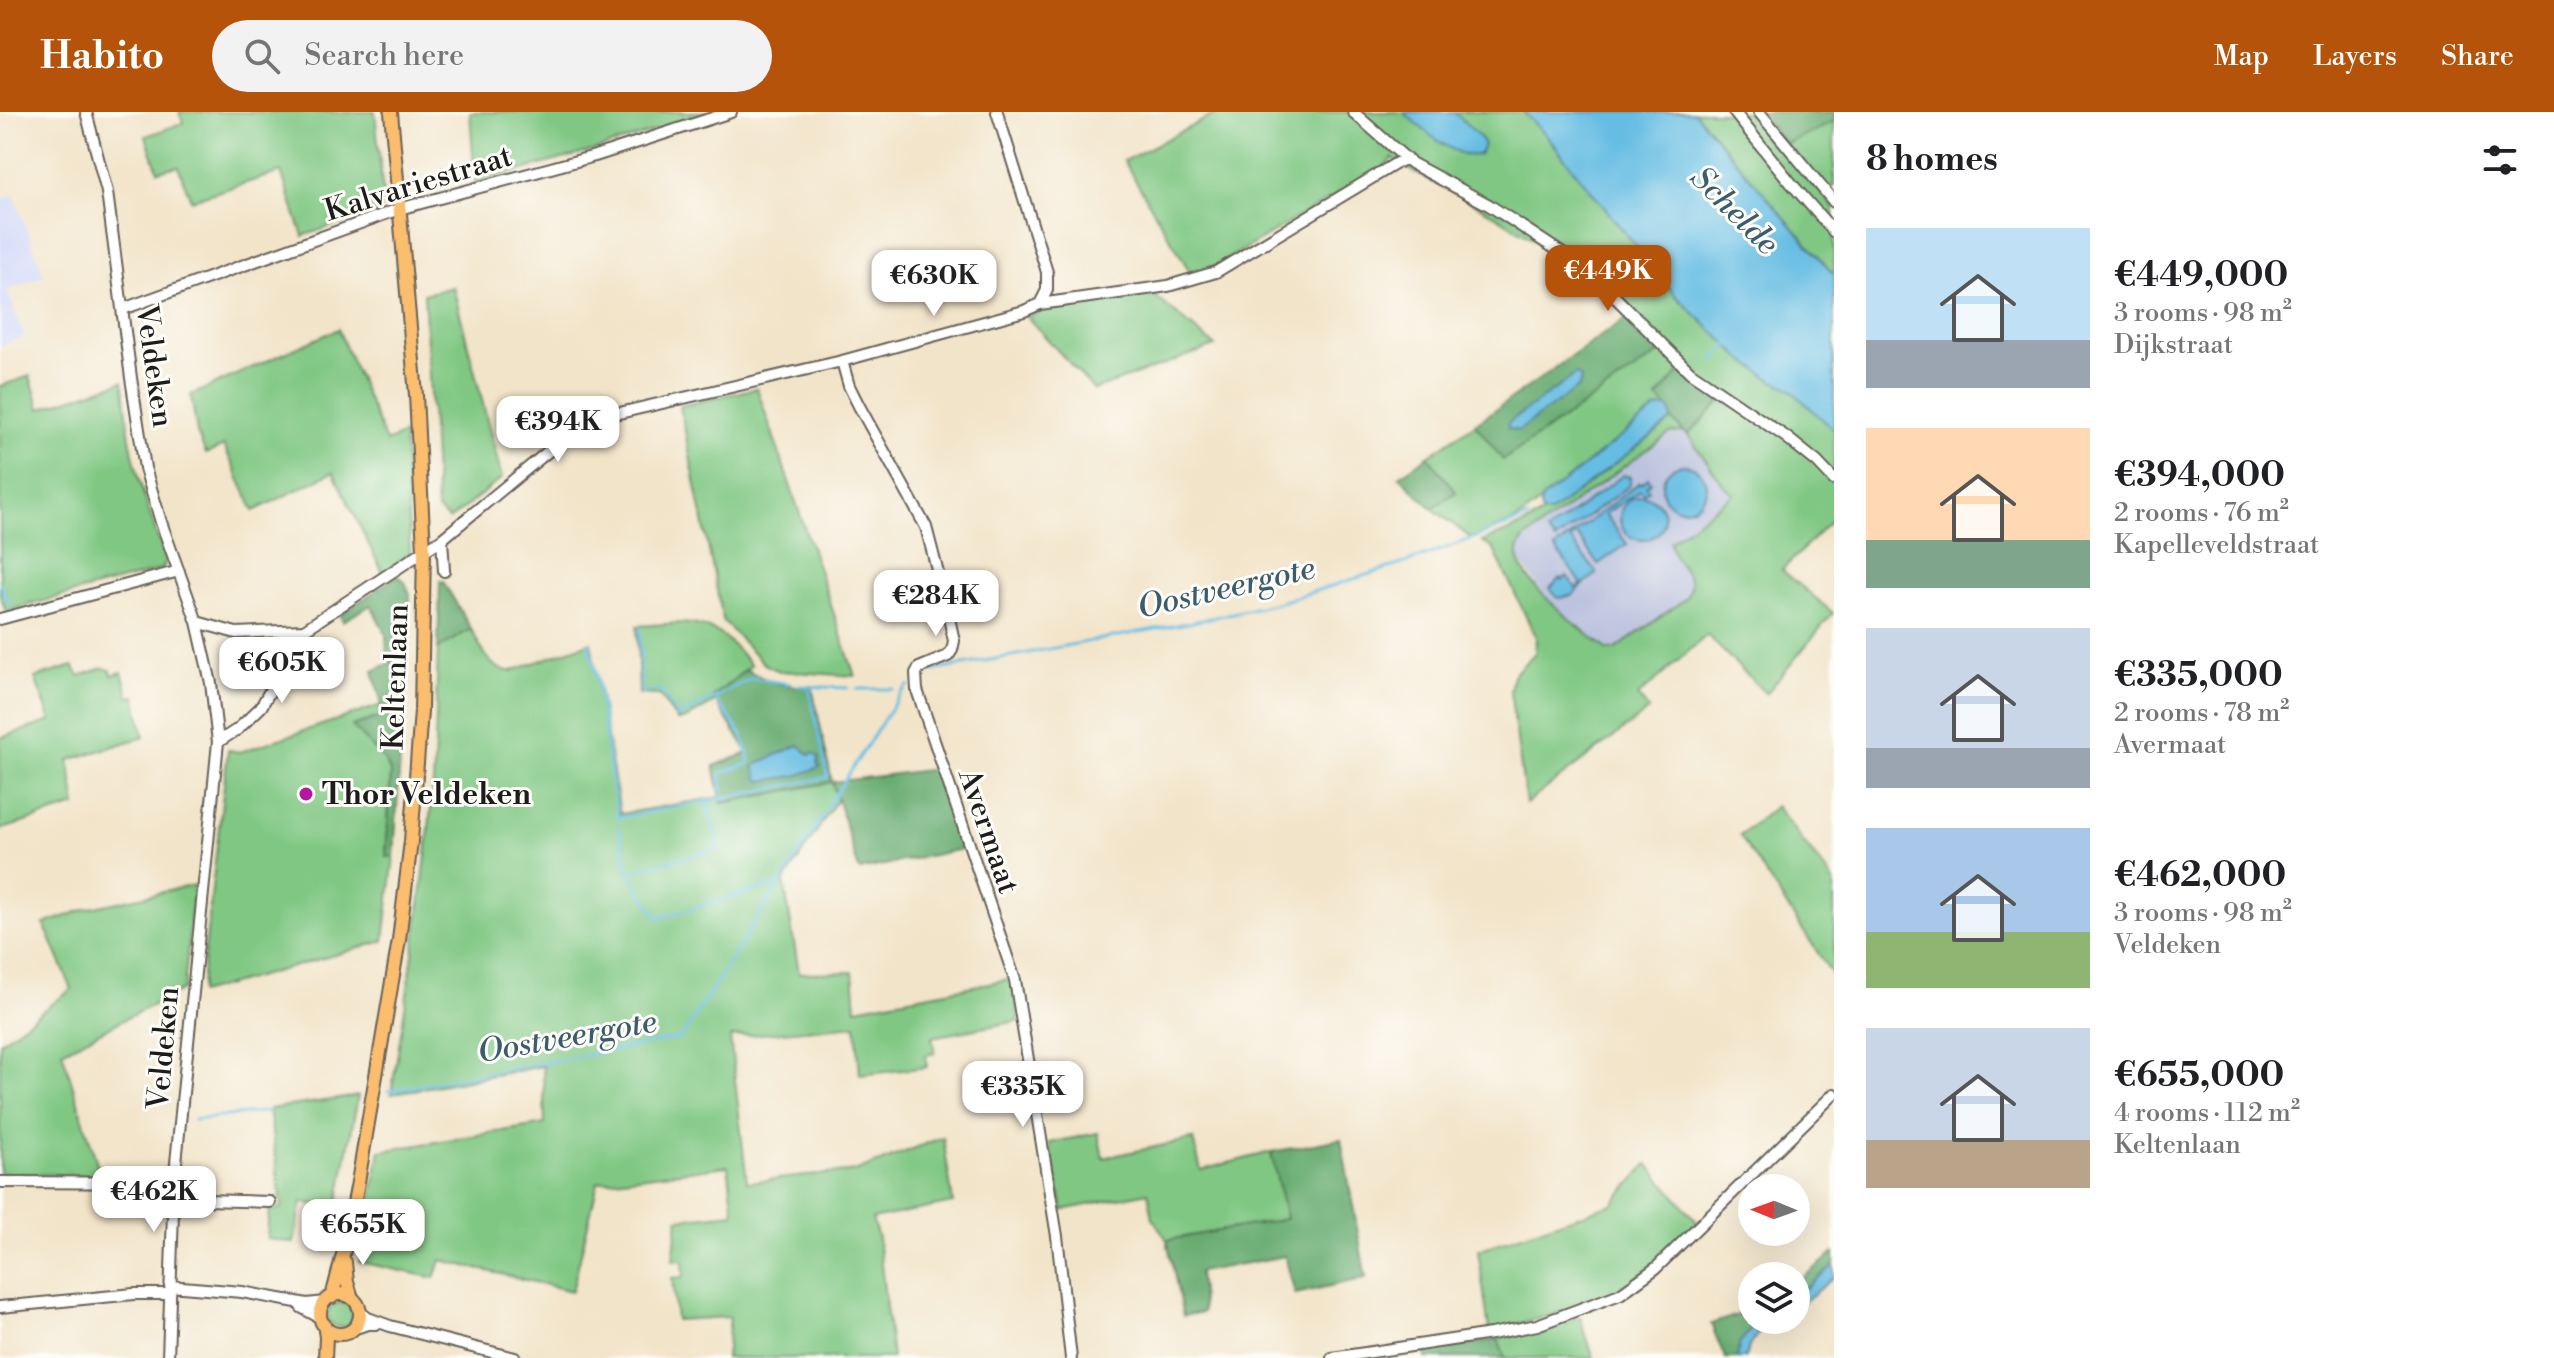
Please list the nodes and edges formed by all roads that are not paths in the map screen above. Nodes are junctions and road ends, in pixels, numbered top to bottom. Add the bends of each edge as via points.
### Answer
1 (86, 112) edge
2 (391, 112) edge
3 (731, 112) edge
4 (997, 112) edge
5 (1353, 112) edge
6 (1734, 112) edge
7 (1759, 112) edge
8 (1405, 158) junction
9 (1834, 202) edge
10 (399, 209) junction
11 (1834, 232) edge
12 (1040, 304) junction
13 (123, 309) junction
14 (842, 361) junction
15 (1834, 480) edge
16 (442, 539) junction
17 (424, 550) junction
18 (179, 571) junction
19 (444, 571) dead end
20 (0, 619) edge
21 (197, 622) junction
22 (304, 630) junction
23 (218, 742) junction
24 (1834, 1094) edge
25 (174, 1183) junction
26 (0, 1184) edge
27 (173, 1199) junction
28 (270, 1202) dead end
29 (347, 1239) junction
30 (170, 1290) junction
31 (352, 1298) junction
32 (328, 1300) junction
33 (288, 1301) junction
34 (0, 1307) edge
35 (360, 1312) junction
36 (322, 1321) junction
37 (390, 1326) junction
38 (355, 1328) junction
39 (342, 1334) junction
40 (168, 1358) edge
41 (327, 1358) edge
42 (515, 1358) edge
43 (1071, 1358) edge
44 (1332, 1358) edge

1 - 13 street, Veldeken via 107,192
2 - 10 main road, Keltenlaan
3 - 10 street, Kalvariestraat via 595,156
4 - 12 street via 1047,272
5 - 8 street
6 - 11 street
7 - 9 street
8 - 12 street via 1216,272 1168,286
8 - 15 street via 1589,271 1690,372 1798,446
10 - 13 street, Kalvariestraat
10 - 17 main road, Keltenlaan
12 - 14 street
13 - 18 street, Veldeken via 145,468
14 - 16 street via 598,418 566,436
14 - 43 street, Avermaat via 854,396 926,527 946,604 952,650 919,668 917,690 1015,980 1057,1236
16 - 17 street
16 - 19 street
17 - 22 street
17 - 29 main road, Keltenlaan via 421,711 411,841 389,1008
18 - 20 street
18 - 21 street, Veldeken
21 - 22 street via 236,633
21 - 23 street, Veldeken
22 - 23 street via 261,707
23 - 25 street, Veldeken
24 - 44 street via 1667,1258 1620,1294 1537,1325
25 - 26 street
25 - 27 street, Veldeken
27 - 28 street
27 - 30 street, Veldeken
29 - 31 main road, Keltenlaan via 345,1274
29 - 32 main road, Keltenlaan
30 - 33 street via 242,1292
30 - 34 street
30 - 40 street, Veldeken
31 - 32 main road
31 - 35 main road, Keltenlaan
32 - 33 street
32 - 36 main road, Keltenlaan
33 - 36 street
35 - 37 street
35 - 38 main road
36 - 39 main road via 333,1333
36 - 41 main road, Keltenlaan
37 - 38 street
37 - 42 street
38 - 39 main road
39 - 41 main road, Keltenlaan

